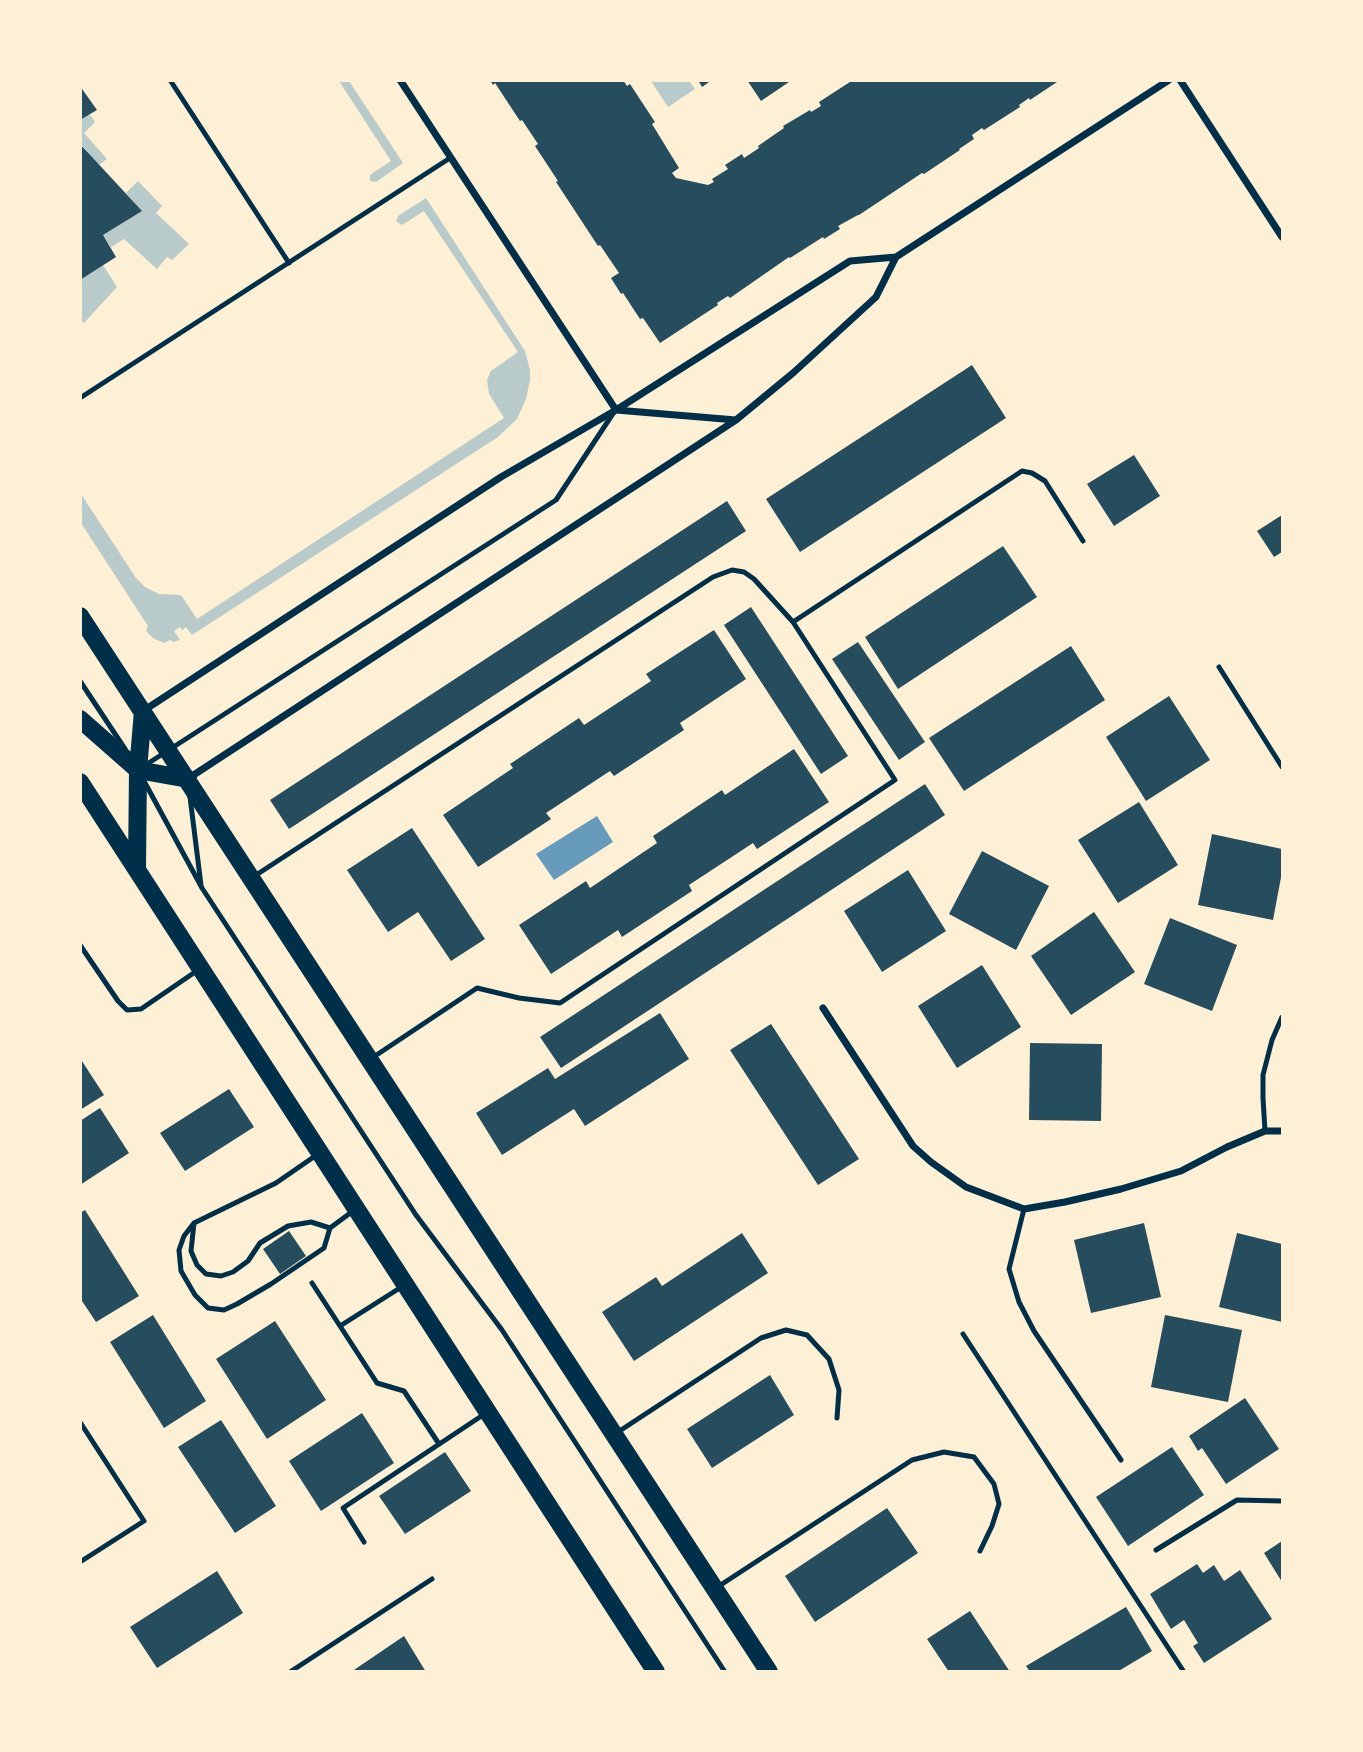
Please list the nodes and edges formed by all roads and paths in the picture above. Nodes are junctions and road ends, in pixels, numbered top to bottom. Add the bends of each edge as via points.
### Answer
1 (170, 80) edge
2 (400, 80) edge
3 (1169, 80) edge
4 (1180, 80) edge
5 (450, 158) junction
6 (1283, 237) edge
7 (895, 257) junction
8 (289, 263) junction
9 (80, 398) edge
10 (616, 410) junction
11 (736, 420) junction
12 (1083, 541) dead end
13 (80, 616) edge
14 (793, 622) junction
15 (1219, 667) dead end
16 (80, 681) edge
17 (143, 711) junction
18 (80, 719) edge
19 (169, 750) junction
20 (1283, 767) edge
21 (138, 770) junction
22 (188, 779) junction
23 (82, 787) edge
24 (137, 869) junction
25 (251, 878) junction
26 (202, 888) junction
27 (80, 945) edge
28 (200, 968) junction
29 (823, 1007) dead end
30 (1283, 1017) edge
31 (369, 1060) junction
32 (1265, 1131) junction
33 (1283, 1131) edge
34 (320, 1152) junction
35 (357, 1209) junction
36 (1024, 1209) junction
37 (194, 1223) junction
38 (330, 1228) junction
39 (312, 1283) dead end
40 (405, 1284) junction
41 (340, 1326) junction
42 (963, 1334) dead end
43 (488, 1412) junction
44 (837, 1418) dead end
45 (80, 1422) edge
46 (615, 1434) junction
47 (439, 1444) junction
48 (1121, 1460) dead end
49 (1283, 1501) edge
50 (364, 1542) dead end
51 (1156, 1550) dead end
52 (980, 1551) dead end
53 (80, 1562) edge
54 (432, 1579) dead end
55 (715, 1589) junction
56 (290, 1671) edge
57 (656, 1671) edge
58 (725, 1671) edge
59 (769, 1671) edge
60 (1183, 1671) edge

1 - 8 lane
2 - 5 street
3 - 7 street
4 - 6 street
5 - 8 lane
5 - 10 street
7 - 10 street via 850,261
7 - 11 street via 876,297
8 - 9 lane
10 - 11 street
10 - 17 street via 501,477
10 - 19 lane via 555,500
11 - 22 street
12 - 14 lane via 1045,481 1023,471
13 - 17 main road
14 - 25 lane via 744,572 732,569 713,577
14 - 31 lane via 895,780 560,1003 477,988
15 - 20 lane
16 - 21 lane
17 - 19 main road
17 - 21 main road
18 - 21 main road
19 - 21 lane
19 - 22 main road
21 - 22 main road
21 - 24 main road
21 - 26 lane
22 - 25 main road
22 - 26 lane
23 - 24 main road
24 - 28 main road
25 - 31 main road
26 - 58 lane via 416,1215 502,1330
27 - 28 lane via 127,1010 141,1009
28 - 34 main road
29 - 36 street via 913,1146 966,1187
30 - 32 lane via 1263,1075
31 - 46 main road
32 - 33 street
32 - 36 street via 1181,1171
34 - 35 main road
34 - 37 lane via 276,1183
35 - 38 lane
35 - 40 main road
36 - 48 lane via 1009,1269 1019,1302
37 - 38 lane via 191,1251 197,1265 206,1274 220,1276 248,1261 260,1243 288,1226 311,1222
37 - 38 lane via 179,1250 181,1270 208,1308 224,1310 324,1248
39 - 41 lane
40 - 41 lane
40 - 43 main road
41 - 47 lane via 377,1383 404,1391
42 - 60 lane
43 - 47 lane
43 - 57 main road
44 - 46 lane via 839,1390 829,1359 807,1335 786,1330 761,1338
45 - 53 lane via 144,1521
46 - 55 main road
47 - 50 lane via 343,1508
49 - 51 lane via 1237,1500
52 - 55 lane via 999,1504 994,1483 974,1457 944,1452 912,1460
54 - 56 lane
55 - 59 main road

